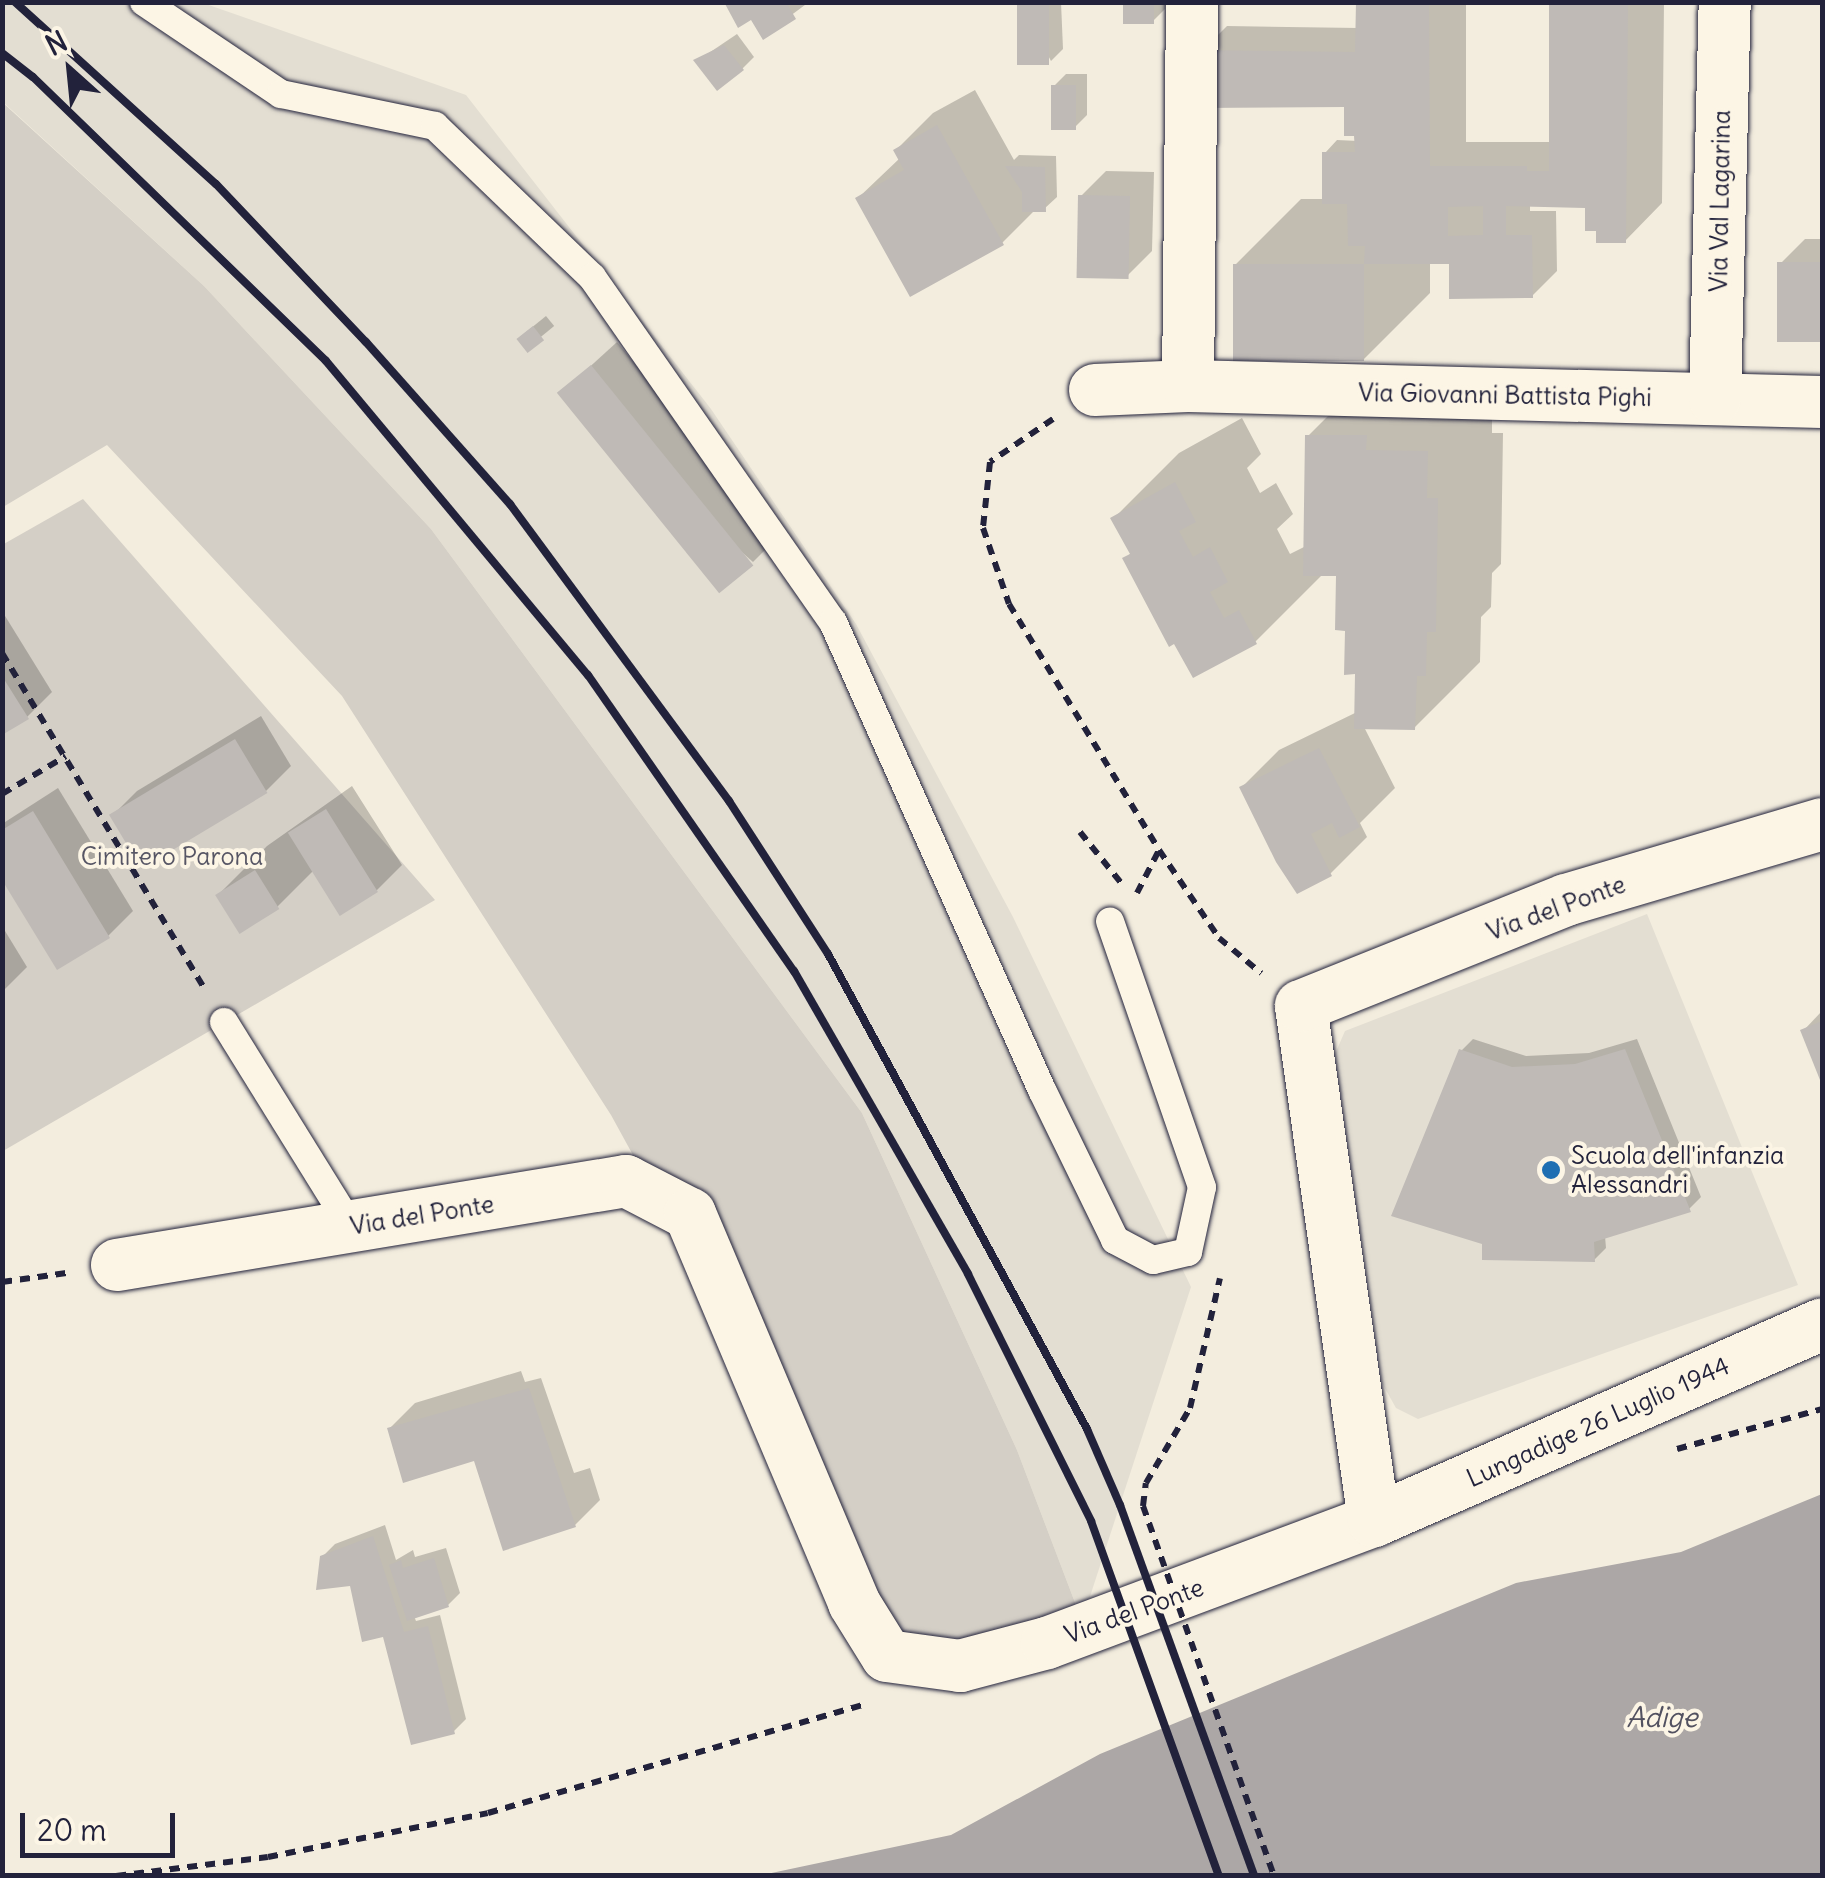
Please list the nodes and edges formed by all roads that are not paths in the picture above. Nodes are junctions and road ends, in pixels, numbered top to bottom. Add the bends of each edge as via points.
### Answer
1 (144, 2) edge
2 (1192, 2) edge
3 (1725, 2) edge
4 (1188, 386) junction
5 (1096, 390) road end
6 (1715, 400) junction
7 (1822, 402) edge
8 (1822, 824) edge
9 (1110, 920) dead end
10 (224, 1022) road end
11 (351, 1227) junction
12 (117, 1266) road end
13 (1822, 1324) edge
14 (1374, 1521) junction

1 - 9 lane via 282,94 435,126 592,277 833,622 1115,1240 1153,1260 1188,1252 1202,1187
2 - 4 street
3 - 6 street, Via Val Lagarina
4 - 5 street, Via Giovanni Battista Pighi
4 - 6 street, Via Giovanni Battista Pighi
6 - 7 street, Via Giovanni Battista Pighi
8 - 14 street, Via del Ponte via 1566,900 1302,1006
10 - 11 lane
11 - 12 street, Via del Ponte
11 - 14 street, Via del Ponte via 626,1182 690,1214 854,1603 887,1656 960,1666 1047,1642
13 - 14 street, Lungadige 26 Luglio 1944

